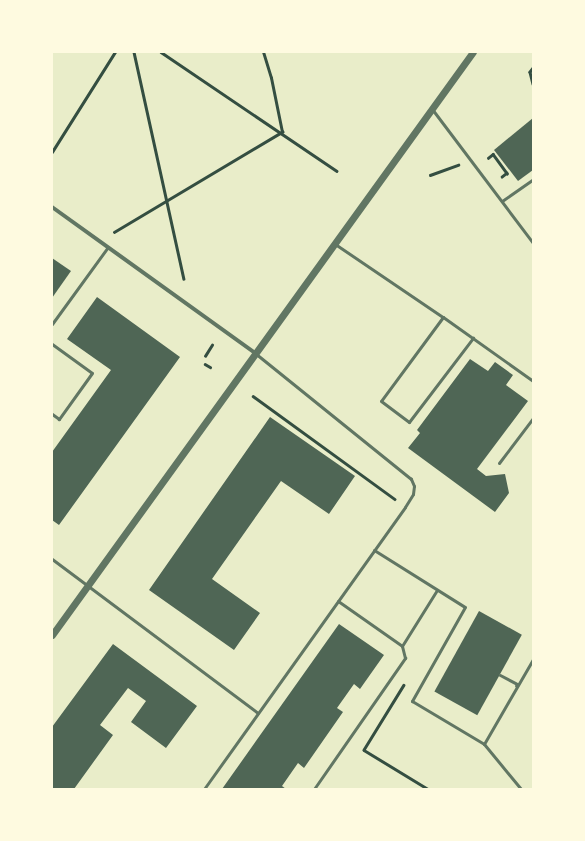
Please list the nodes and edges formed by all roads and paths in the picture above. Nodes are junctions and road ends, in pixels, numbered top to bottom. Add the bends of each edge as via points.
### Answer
1 (115, 52) edge
2 (134, 52) edge
3 (161, 52) edge
4 (263, 52) edge
5 (473, 52) edge
6 (533, 68) edge
7 (533, 84) edge
8 (432, 109) junction
9 (282, 132) junction
10 (52, 152) edge
11 (488, 158) dead end
12 (472, 160) junction
13 (337, 171) dead end
14 (430, 175) dead end
15 (502, 177) dead end
16 (533, 179) edge
17 (168, 201) junction
18 (502, 201) junction
19 (52, 207) edge
20 (114, 232) dead end
21 (533, 243) edge
22 (334, 244) junction
23 (108, 247) junction
24 (184, 279) dead end
25 (443, 317) junction
26 (52, 324) edge
27 (473, 338) junction
28 (52, 344) edge
29 (212, 345) dead end
30 (255, 353) junction
31 (205, 356) dead end
32 (205, 364) dead end
33 (210, 367) dead end
34 (533, 381) edge
35 (253, 396) dead end
36 (52, 414) edge
37 (533, 418) edge
38 (499, 463) dead end
39 (406, 507) junction
40 (374, 550) junction
41 (52, 559) edge
42 (87, 586) junction
43 (437, 590) junction
44 (338, 601) junction
45 (52, 635) edge
46 (402, 646) junction
47 (533, 659) edge
48 (500, 675) dead end
49 (405, 682) dead end
50 (258, 713) junction
51 (484, 744) junction
52 (204, 789) edge
53 (314, 789) edge
54 (428, 789) edge
55 (521, 789) edge

1 - 10 path
2 - 17 path
3 - 9 path
4 - 9 path
5 - 8 street
6 - 7 path via 530,72
8 - 12 lane
8 - 22 street
9 - 13 path
9 - 17 path
11 - 15 path via 493,154 502,164 507,173
12 - 14 path
12 - 18 lane
16 - 18 lane
17 - 20 path
17 - 24 path
18 - 21 lane
19 - 23 street
22 - 25 lane
22 - 30 street
23 - 26 lane
23 - 30 street
25 - 27 lane
25 - 27 lane via 381,400 409,422
27 - 34 lane
28 - 36 lane via 92,373 59,419
29 - 31 path
30 - 39 lane via 411,479 414,486 413,494
30 - 42 street
32 - 33 path
35 - 39 path
37 - 38 lane
39 - 40 lane
40 - 43 lane
40 - 44 lane
41 - 42 lane
42 - 45 street
42 - 50 lane
43 - 46 lane
43 - 51 lane via 465,607 412,701
44 - 46 lane
44 - 50 lane
46 - 53 lane via 405,658
47 - 51 lane
48 - 51 lane via 517,684
49 - 54 path via 364,750
50 - 52 lane
51 - 55 lane

